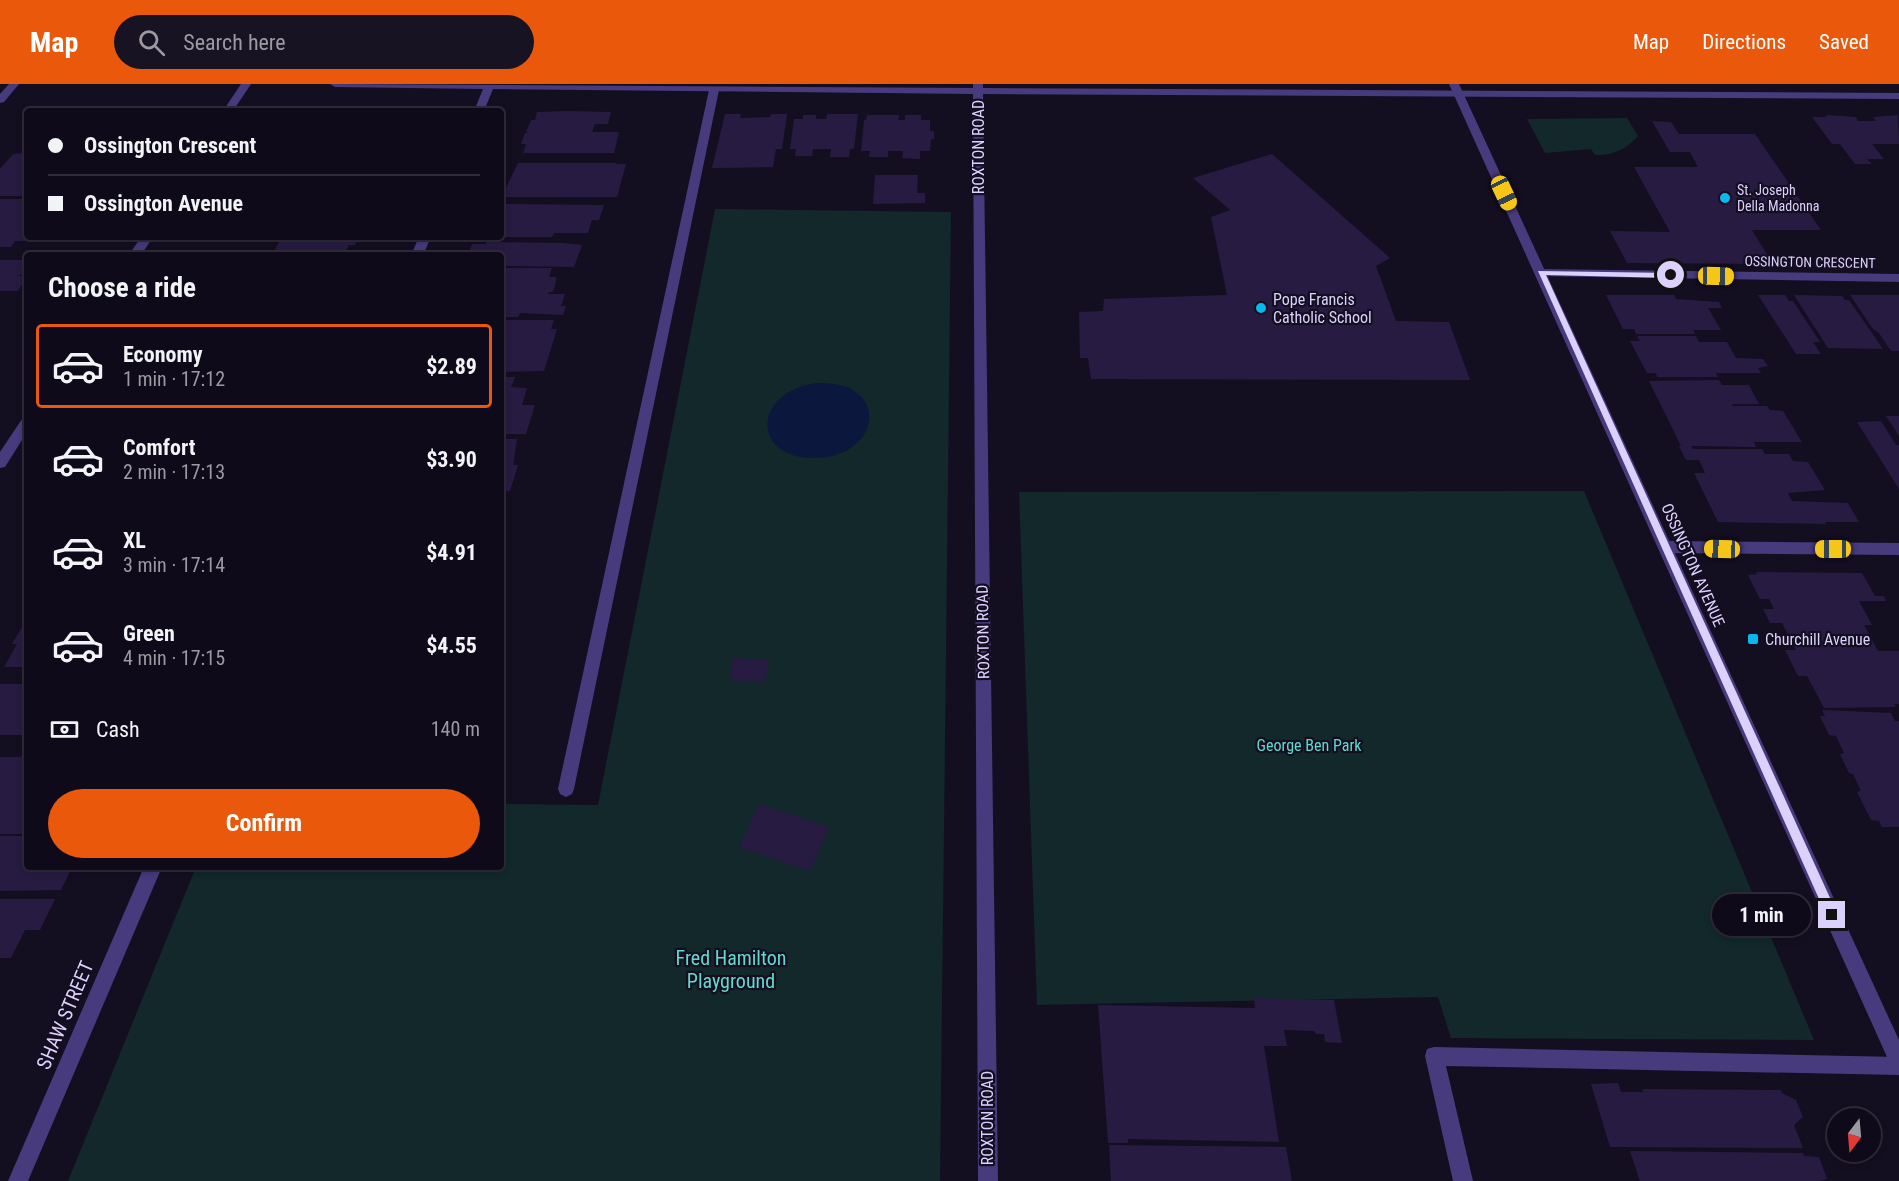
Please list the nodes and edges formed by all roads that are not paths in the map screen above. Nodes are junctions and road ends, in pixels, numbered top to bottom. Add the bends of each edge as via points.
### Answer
1 (14, 84) edge
2 (246, 84) edge
3 (335, 84) edge
4 (489, 86) edge
5 (740, 87) edge
6 (978, 87) edge
7 (1190, 88) edge
8 (1456, 89) edge
9 (714, 90) junction
10 (1899, 96) edge
11 (0, 100) edge
12 (230, 108) edge
13 (480, 108) edge
14 (1541, 273) junction
15 (1899, 279) edge
16 (24, 427) edge
17 (0, 464) edge
18 (1665, 547) junction
19 (1899, 549) edge
20 (566, 789) dead end
21 (152, 870) edge
22 (1899, 1061) edge
23 (1899, 1066) edge
24 (18, 1181) edge
25 (988, 1181) edge
26 (1463, 1181) edge

1 - 11 street
2 - 12 street
3 - 4 street
4 - 9 street
4 - 13 street
5 - 6 street
5 - 9 street
6 - 7 street
6 - 25 street, ROXTON ROAD
7 - 8 street
8 - 10 street
8 - 14 street, OSSINGTON AVENUE
9 - 20 street
14 - 15 street, OSSINGTON CRESCENT
14 - 18 street, OSSINGTON AVENUE
16 - 17 street
18 - 19 street
18 - 22 street, OSSINGTON AVENUE
21 - 24 street, SHAW STREET
23 - 26 street via 1434,1056

